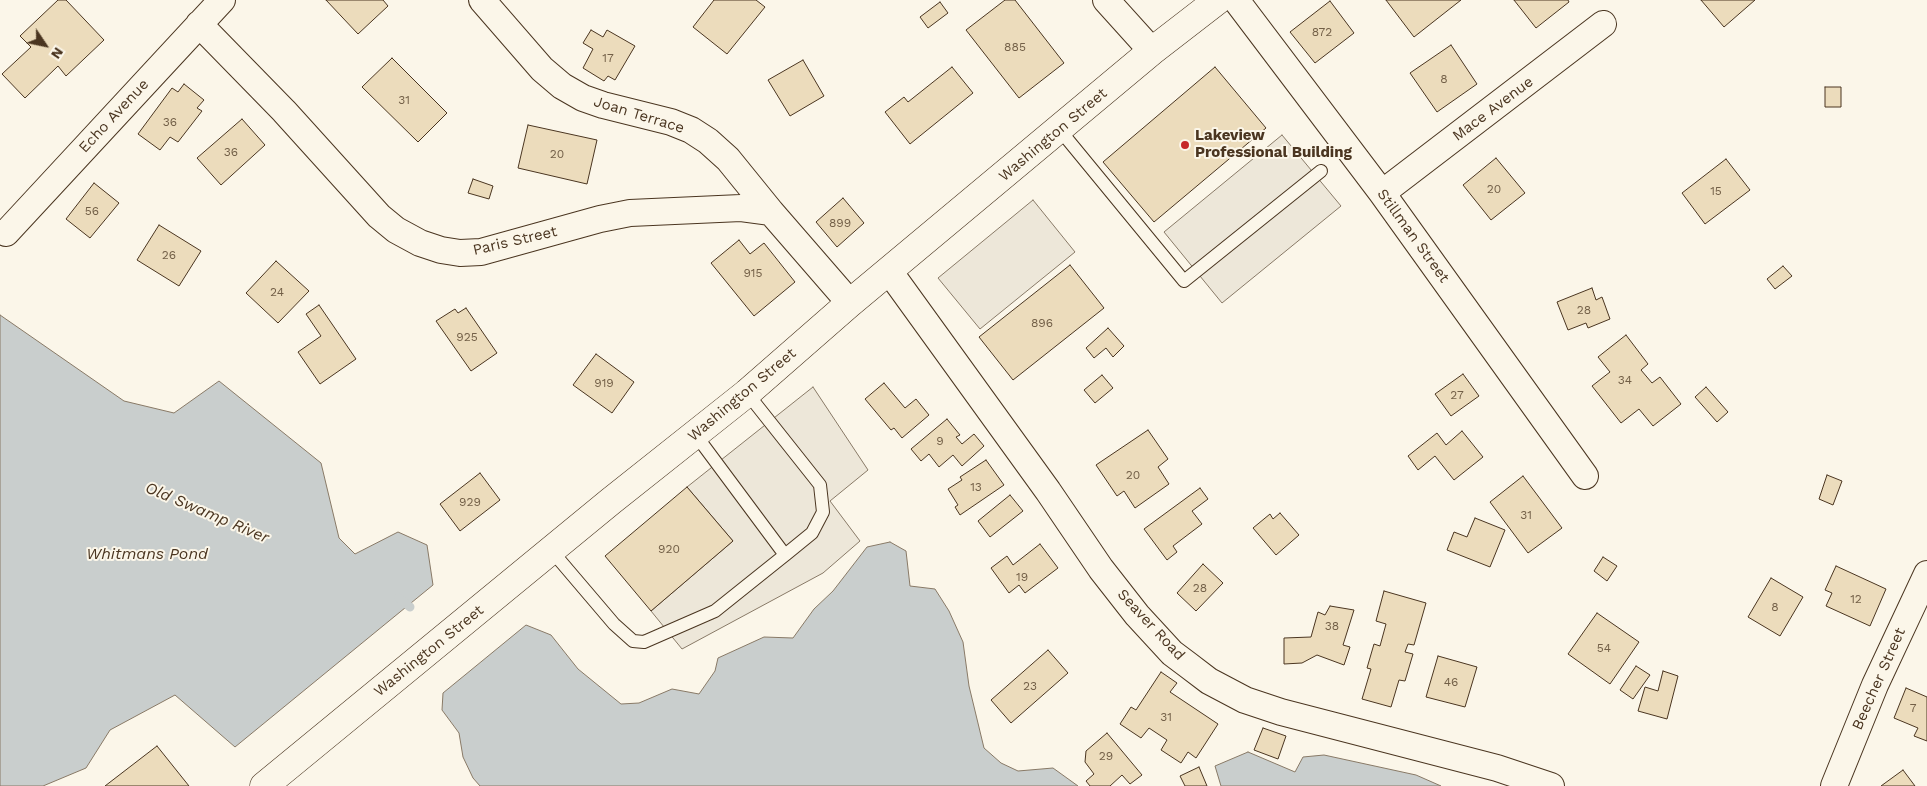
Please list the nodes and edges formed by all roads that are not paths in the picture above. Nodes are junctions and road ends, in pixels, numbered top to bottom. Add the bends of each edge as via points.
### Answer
1 (222, 0) edge
2 (482, 0) edge
3 (1106, 0) edge
4 (1218, 0) edge
5 (1236, 0) edge
6 (199, 24) junction
7 (1603, 24) dead end
8 (1152, 51) junction
9 (1059, 129) junction
10 (1321, 171) dead end
11 (1382, 193) junction
12 (771, 212) junction
13 (6, 233) dead end
14 (889, 272) junction
15 (850, 303) junction
16 (747, 393) junction
17 (695, 434) junction
18 (1585, 476) dead end
19 (552, 550) junction
20 (786, 555) junction
21 (1927, 574) edge
22 (264, 786) edge
23 (1552, 786) edge
24 (1834, 786) edge

1 - 6 street, Echo Avenue
2 - 12 street, Joan Terrace via 542,69 562,86 603,105 671,122 708,141 728,158
3 - 8 street
4 - 8 main road, Washington Street
5 - 11 street, Stillman Street
6 - 12 street, Paris Street via 284,110 379,216 396,230 441,250 481,252 630,213 741,208
6 - 13 street, Echo Avenue
7 - 11 street, Mace Avenue
8 - 9 main road, Washington Street
9 - 10 lane via 1184,281
9 - 14 main road, Washington Street
11 - 18 street, Stillman Street
12 - 15 street, Joan Terrace
14 - 15 main road, Washington Street
14 - 23 street, Seaver Road via 1107,576 1172,653 1216,685 1245,700
15 - 16 main road, Washington Street
16 - 17 main road, Washington Street
16 - 20 lane via 820,485 823,512 812,533
17 - 19 main road, Washington Street
17 - 20 lane
19 - 20 lane via 614,624 633,640 644,642 715,611
19 - 22 main road, Washington Street
21 - 24 street, Beecher Street via 1875,684

